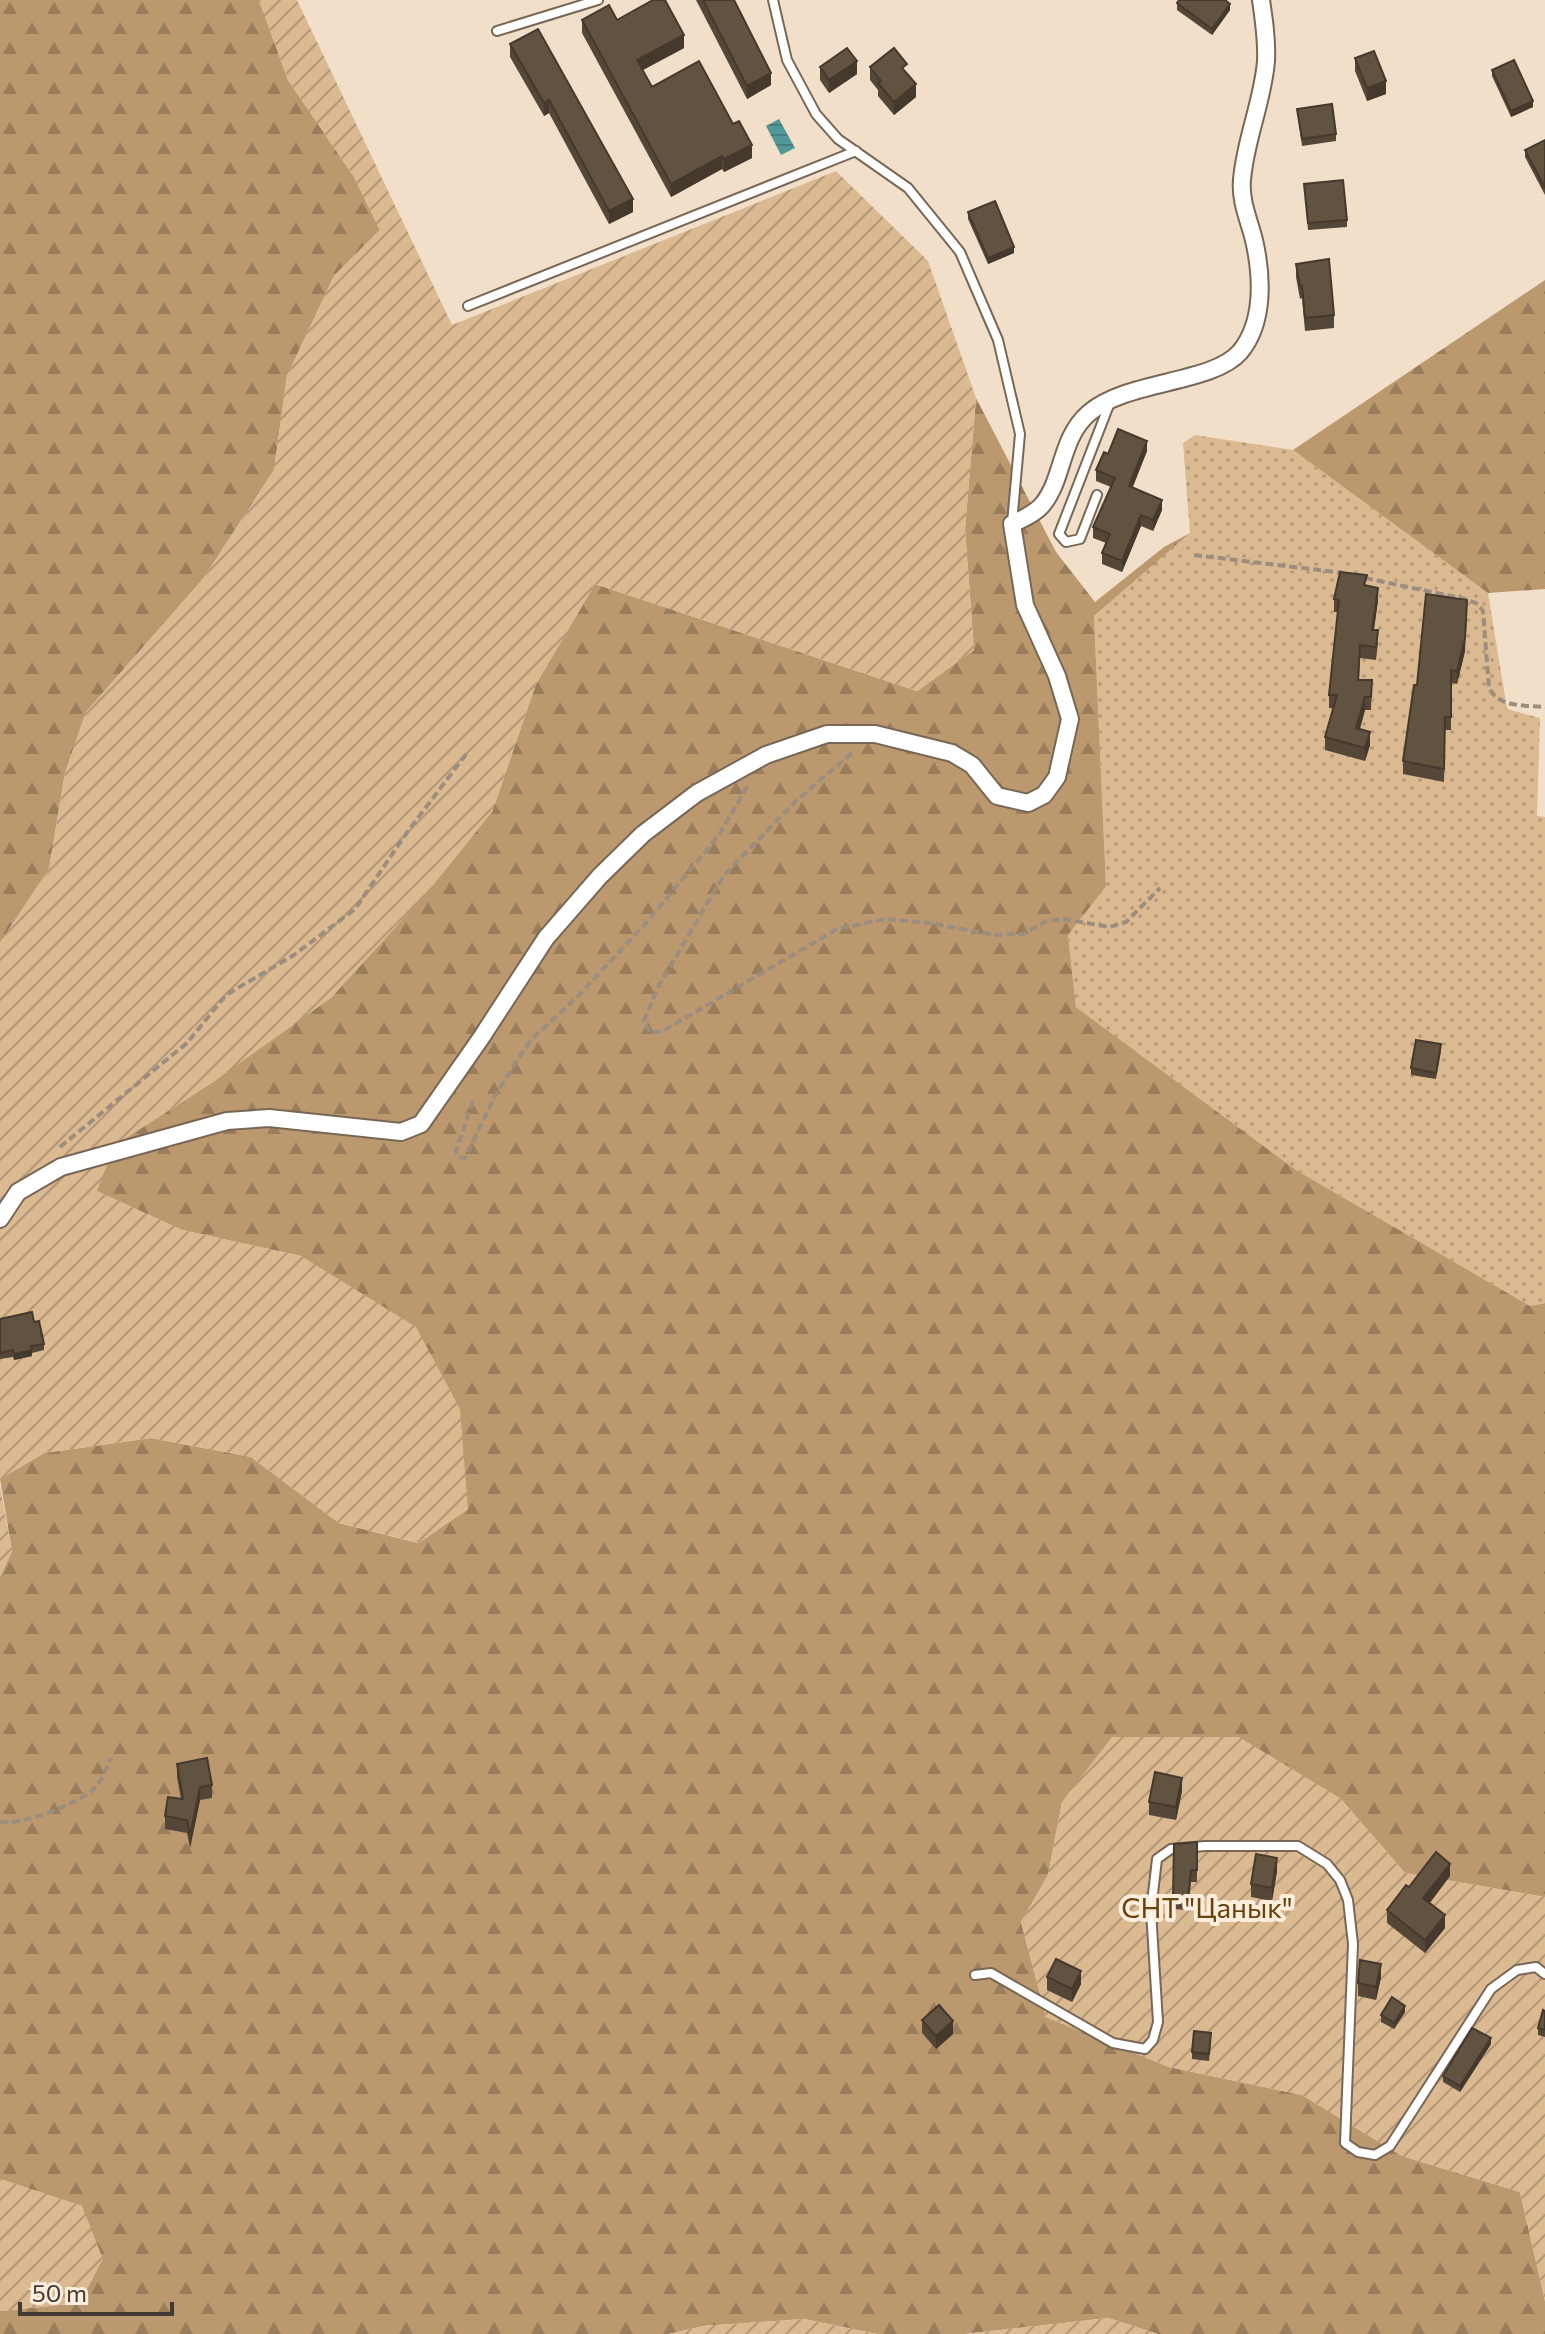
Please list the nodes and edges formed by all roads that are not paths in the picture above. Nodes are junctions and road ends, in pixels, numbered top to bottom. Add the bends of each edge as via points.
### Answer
1 (598, 0) edge
2 (773, 0) edge
3 (1261, 0) edge
4 (497, 31) dead end
5 (856, 151) junction
6 (468, 306) dead end
7 (1112, 398) junction
8 (1097, 495) dead end
9 (1012, 524) junction
10 (0, 1219) edge
11 (1545, 1974) edge
12 (975, 1975) dead end

1 - 4 lane
2 - 5 lane via 787,60 816,114
3 - 7 street via 1266,62 1241,182 1258,269 1254,326 1240,353 1211,370
5 - 6 lane
5 - 9 lane via 908,188 960,252 998,340 1020,434
7 - 8 lane via 1059,534 1066,542 1080,539
7 - 9 street via 1075,428 1042,505
9 - 10 street via 1025,605 1070,719 1057,777 1044,795 1028,803 997,796 972,765 952,753 875,734 827,734 766,755 697,793 600,876 546,938 421,1124 401,1132 269,1118 227,1121 61,1167 18,1192
11 - 12 lane via 1536,1967 1517,1970 1491,1989 1390,2146 1375,2155 1345,2143 1353,1944 1348,1900 1327,1864 1298,1846 1171,1849 1157,1859 1151,1911 1158,2022 1145,2049 1113,2043 991,1973

